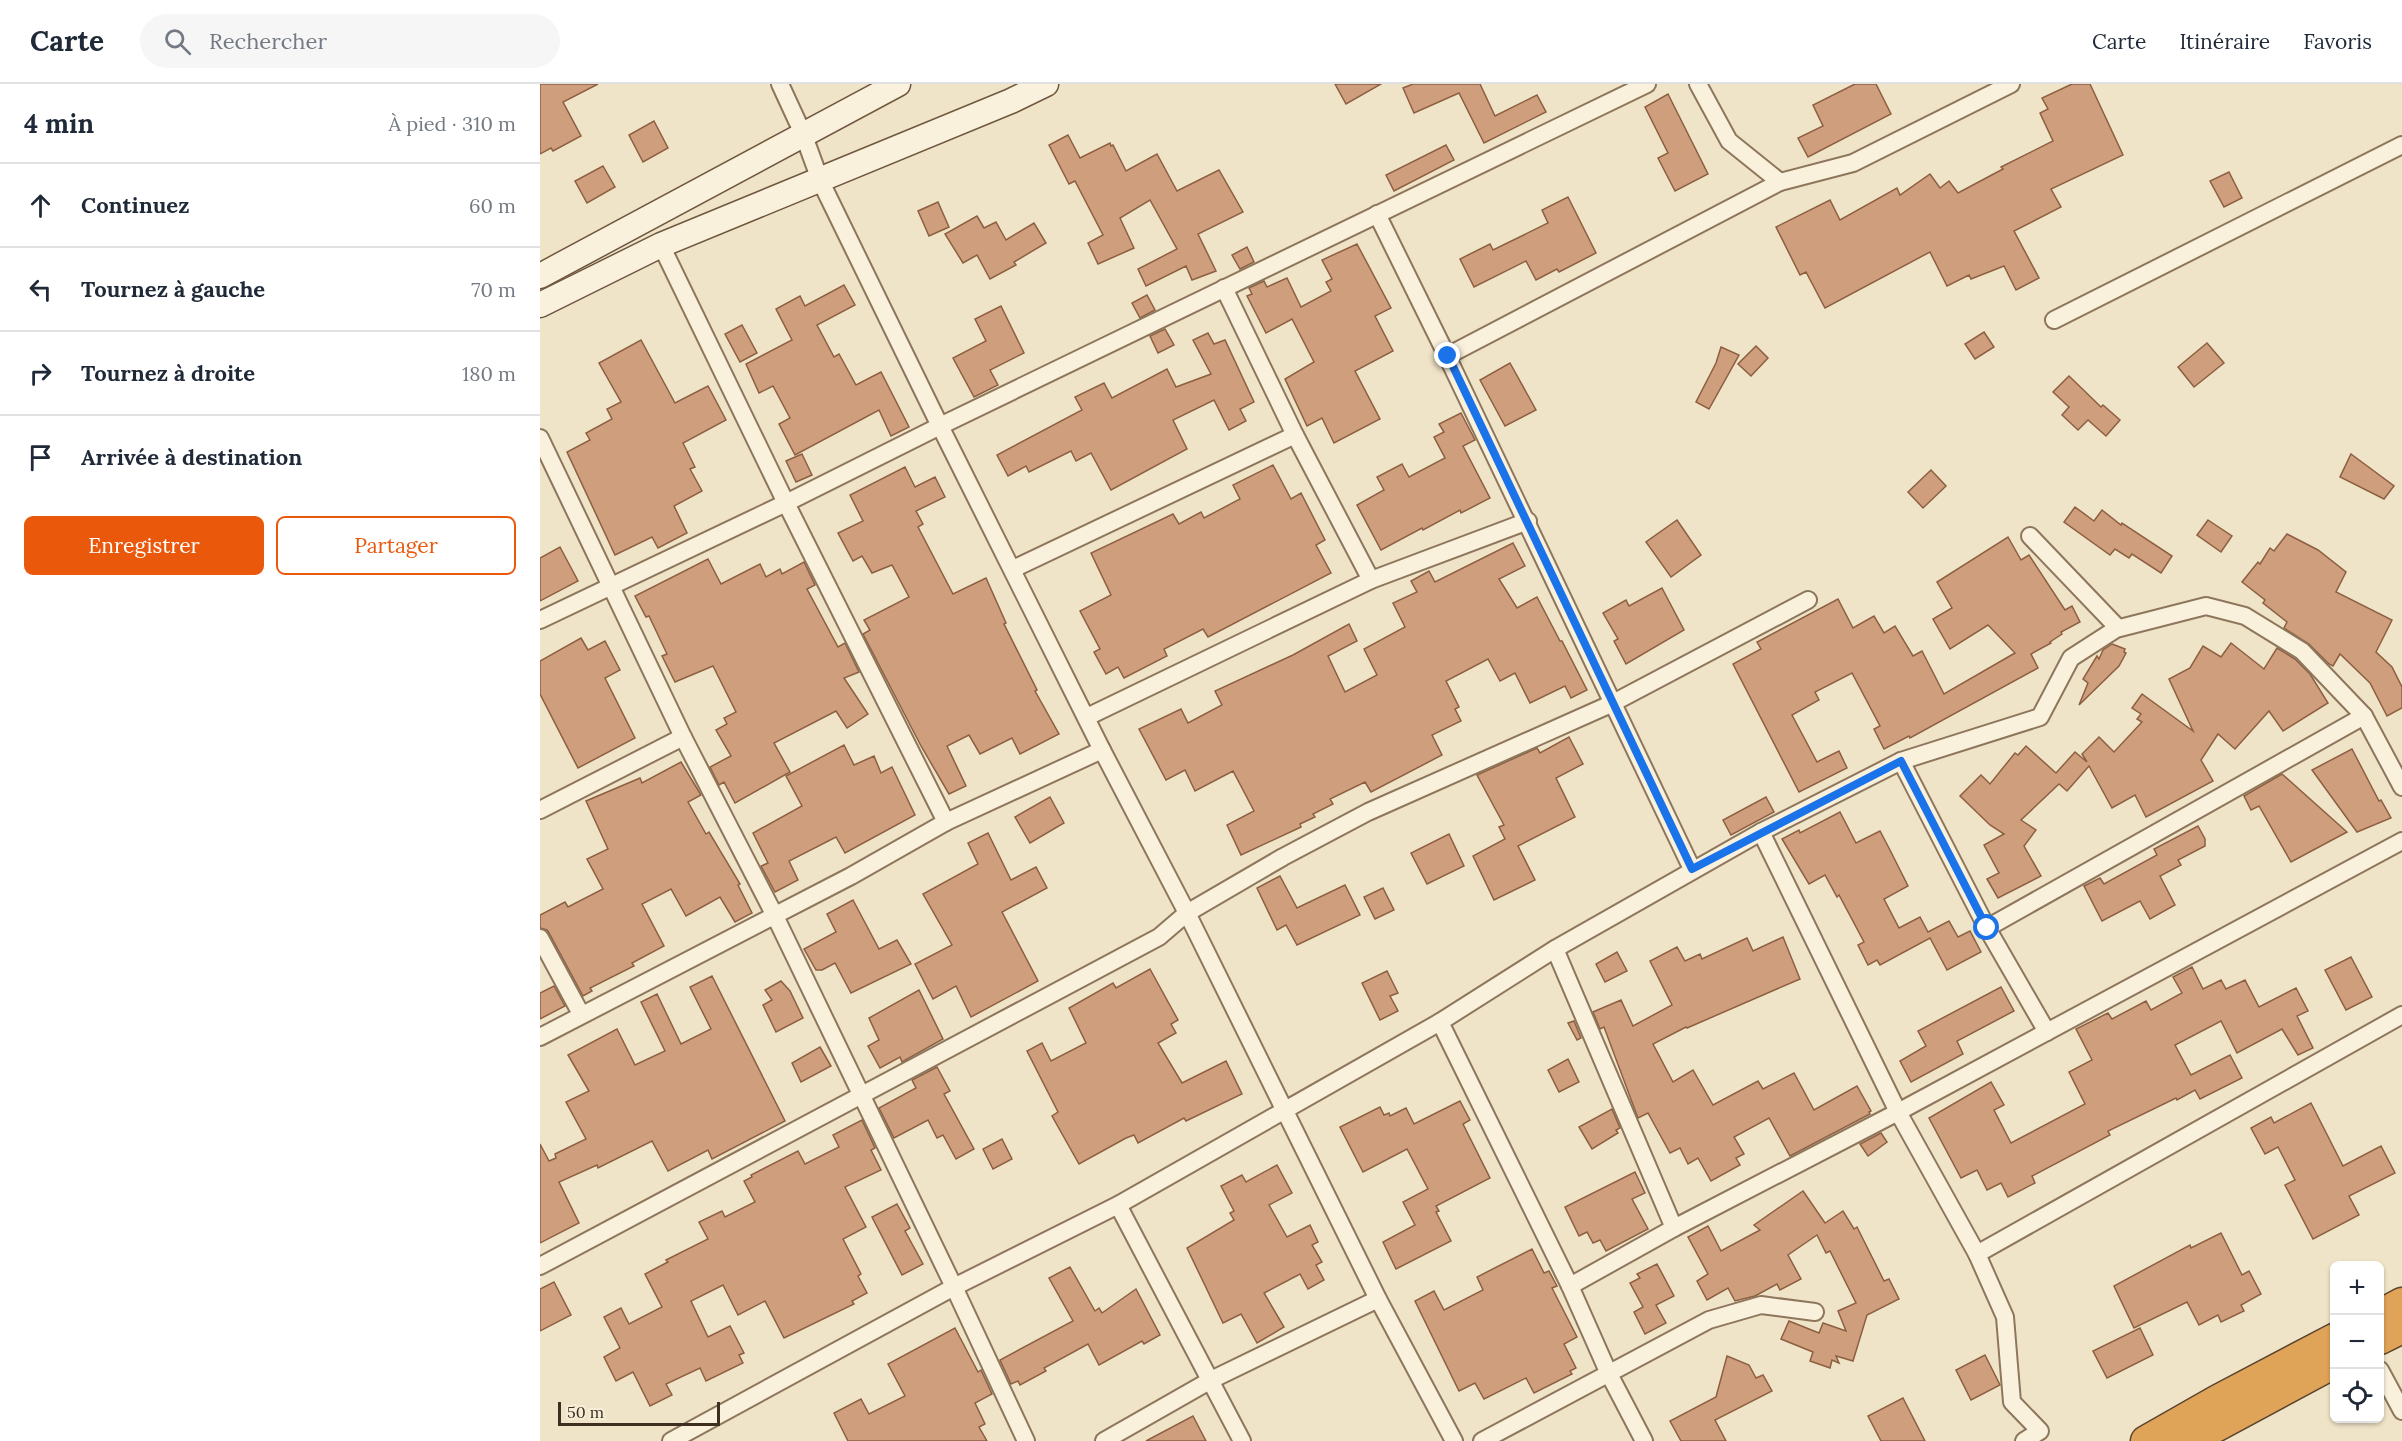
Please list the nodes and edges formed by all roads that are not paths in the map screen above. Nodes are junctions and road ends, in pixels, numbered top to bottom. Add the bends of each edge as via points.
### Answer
1 (780, 84) edge
2 (898, 84) edge
3 (1047, 84) edge
4 (1647, 84) edge
5 (1698, 84) edge
6 (2009, 84) edge
7 (804, 136) junction
8 (2402, 145) edge
9 (820, 180) junction
10 (1780, 182) junction
11 (1377, 214) junction
12 (661, 245) junction
13 (540, 276) edge
14 (1224, 288) junction
15 (540, 305) edge
16 (2054, 320) dead end
17 (1448, 356) junction
18 (940, 426) junction
19 (1295, 435) junction
20 (540, 438) edge
21 (786, 503) junction
22 (1528, 521) junction
23 (2030, 536) dead end
24 (1013, 569) junction
25 (1371, 580) junction
26 (611, 586) junction
27 (1808, 600) dead end
28 (540, 620) edge
29 (2118, 628) junction
30 (1611, 704) junction
31 (2364, 716) junction
32 (1087, 717) junction
33 (682, 737) junction
34 (1102, 750) junction
35 (1901, 761) junction
36 (2402, 787) edge
37 (540, 810) edge
38 (946, 822) junction
39 (1761, 832) junction
40 (2402, 841) edge
41 (1692, 869) junction
42 (1187, 913) junction
43 (775, 916) junction
44 (1987, 928) junction
45 (540, 938) edge
46 (1555, 949) junction
47 (581, 1014) junction
48 (2402, 1015) edge
49 (1440, 1022) junction
50 (2047, 1032) junction
51 (540, 1037) edge
52 (862, 1096) junction
53 (1285, 1109) junction
54 (1898, 1112) junction
55 (1118, 1205) junction
56 (1674, 1228) junction
57 (1977, 1254) junction
58 (540, 1266) edge
59 (1570, 1286) junction
60 (954, 1287) junction
61 (1378, 1299) junction
62 (2402, 1303) edge
63 (1815, 1312) dead end
64 (2384, 1312) edge
65 (2402, 1328) edge
66 (2384, 1337) edge
67 (2330, 1341) edge
68 (2330, 1365) edge
69 (1609, 1374) junction
70 (2384, 1379) edge
71 (1211, 1380) junction
72 (2402, 1411) edge
73 (671, 1441) edge
74 (1026, 1441) edge
75 (1104, 1441) edge
76 (1242, 1441) edge
77 (1454, 1441) edge
78 (1482, 1441) edge
79 (1644, 1441) edge
80 (2024, 1441) edge
81 (2146, 1441) edge
82 (2189, 1441) edge

1 - 7 street
2 - 7 street
3 - 9 street
4 - 11 street
5 - 10 street via 1730,141
6 - 10 street via 1853,163
7 - 9 street
7 - 13 street
8 - 16 street
9 - 12 street
9 - 18 street
10 - 17 street
11 - 14 street
11 - 17 street
12 - 15 street
12 - 21 street
14 - 18 street
14 - 19 street
17 - 22 street
18 - 21 street
18 - 24 street
19 - 24 street
19 - 25 street
20 - 26 street
21 - 26 street
21 - 38 street
22 - 25 street
22 - 30 street
23 - 29 street
24 - 32 street
25 - 32 street
26 - 28 street
26 - 33 street
27 - 30 street
29 - 31 street via 2206,606 2245,616 2302,651
29 - 35 street via 2071,658 2040,717
30 - 41 street
30 - 42 street via 1368,812
31 - 36 street
31 - 44 street
32 - 34 street
33 - 37 street
33 - 43 street
34 - 38 street
34 - 42 street
35 - 39 street
35 - 44 street
38 - 43 street
39 - 41 street
39 - 54 street
40 - 50 street
41 - 46 street
42 - 52 street via 1159,937
42 - 53 street
43 - 47 street
43 - 52 street
44 - 50 street
45 - 47 street
46 - 49 street
46 - 56 street
47 - 51 street
48 - 57 street
49 - 53 street
49 - 59 street
50 - 54 street
52 - 58 street
52 - 60 street
53 - 55 street
53 - 61 street
54 - 56 street
54 - 57 street
55 - 60 street
55 - 71 street
56 - 59 street
57 - 80 street via 2005,1317 2012,1402 2040,1431
59 - 69 street
60 - 73 street
60 - 74 street
61 - 71 street
61 - 77 street
62 - 64 highway
63 - 69 street via 1761,1305 1709,1320
65 - 66 highway
67 - 81 highway
68 - 82 highway
69 - 78 street
69 - 79 street
70 - 72 street
71 - 75 street
71 - 76 street

